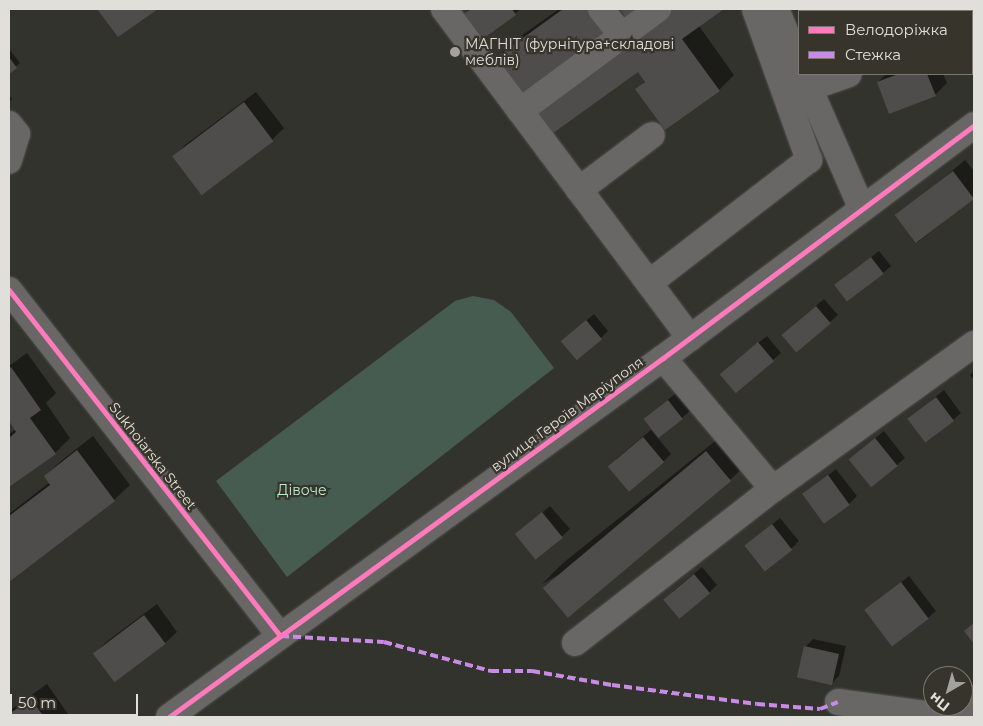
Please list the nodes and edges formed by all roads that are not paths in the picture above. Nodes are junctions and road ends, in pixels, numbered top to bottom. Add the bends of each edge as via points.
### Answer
1 (444, 9) edge
2 (601, 9) edge
3 (658, 9) edge
4 (755, 9) edge
5 (776, 9) edge
6 (622, 36) junction
7 (798, 62) edge
8 (826, 75) edge
9 (804, 76) edge
10 (520, 111) junction
11 (9, 124) edge
12 (974, 125) edge
13 (652, 135) dead end
14 (9, 162) edge
15 (579, 190) junction
16 (862, 209) junction
17 (649, 283) junction
18 (9, 290) edge
19 (690, 338) junction
20 (974, 344) edge
21 (663, 358) junction
22 (773, 489) junction
23 (280, 636) junction
24 (575, 644) dead end
25 (974, 698) edge
26 (838, 702) dead end
27 (169, 717) edge
28 (949, 717) edge

1 - 10 street
2 - 6 street
3 - 6 street
4 - 17 street via 809,160
5 - 7 street
6 - 10 street
8 - 9 street
9 - 16 street
10 - 15 street
11 - 14 street via 17,134
12 - 16 street, вулиця Героїв Маріуполя
13 - 15 street
15 - 17 street
16 - 19 street, вулиця Героїв Маріуполя
17 - 19 street
18 - 23 street, Sukhoiarska Street
19 - 21 street, вулиця Героїв Маріуполя
20 - 22 street
21 - 22 street
21 - 23 street, вулиця Героїв Маріуполя
22 - 24 street
23 - 27 street, вулиця Героїв Маріуполя
25 - 28 street
26 - 28 street

